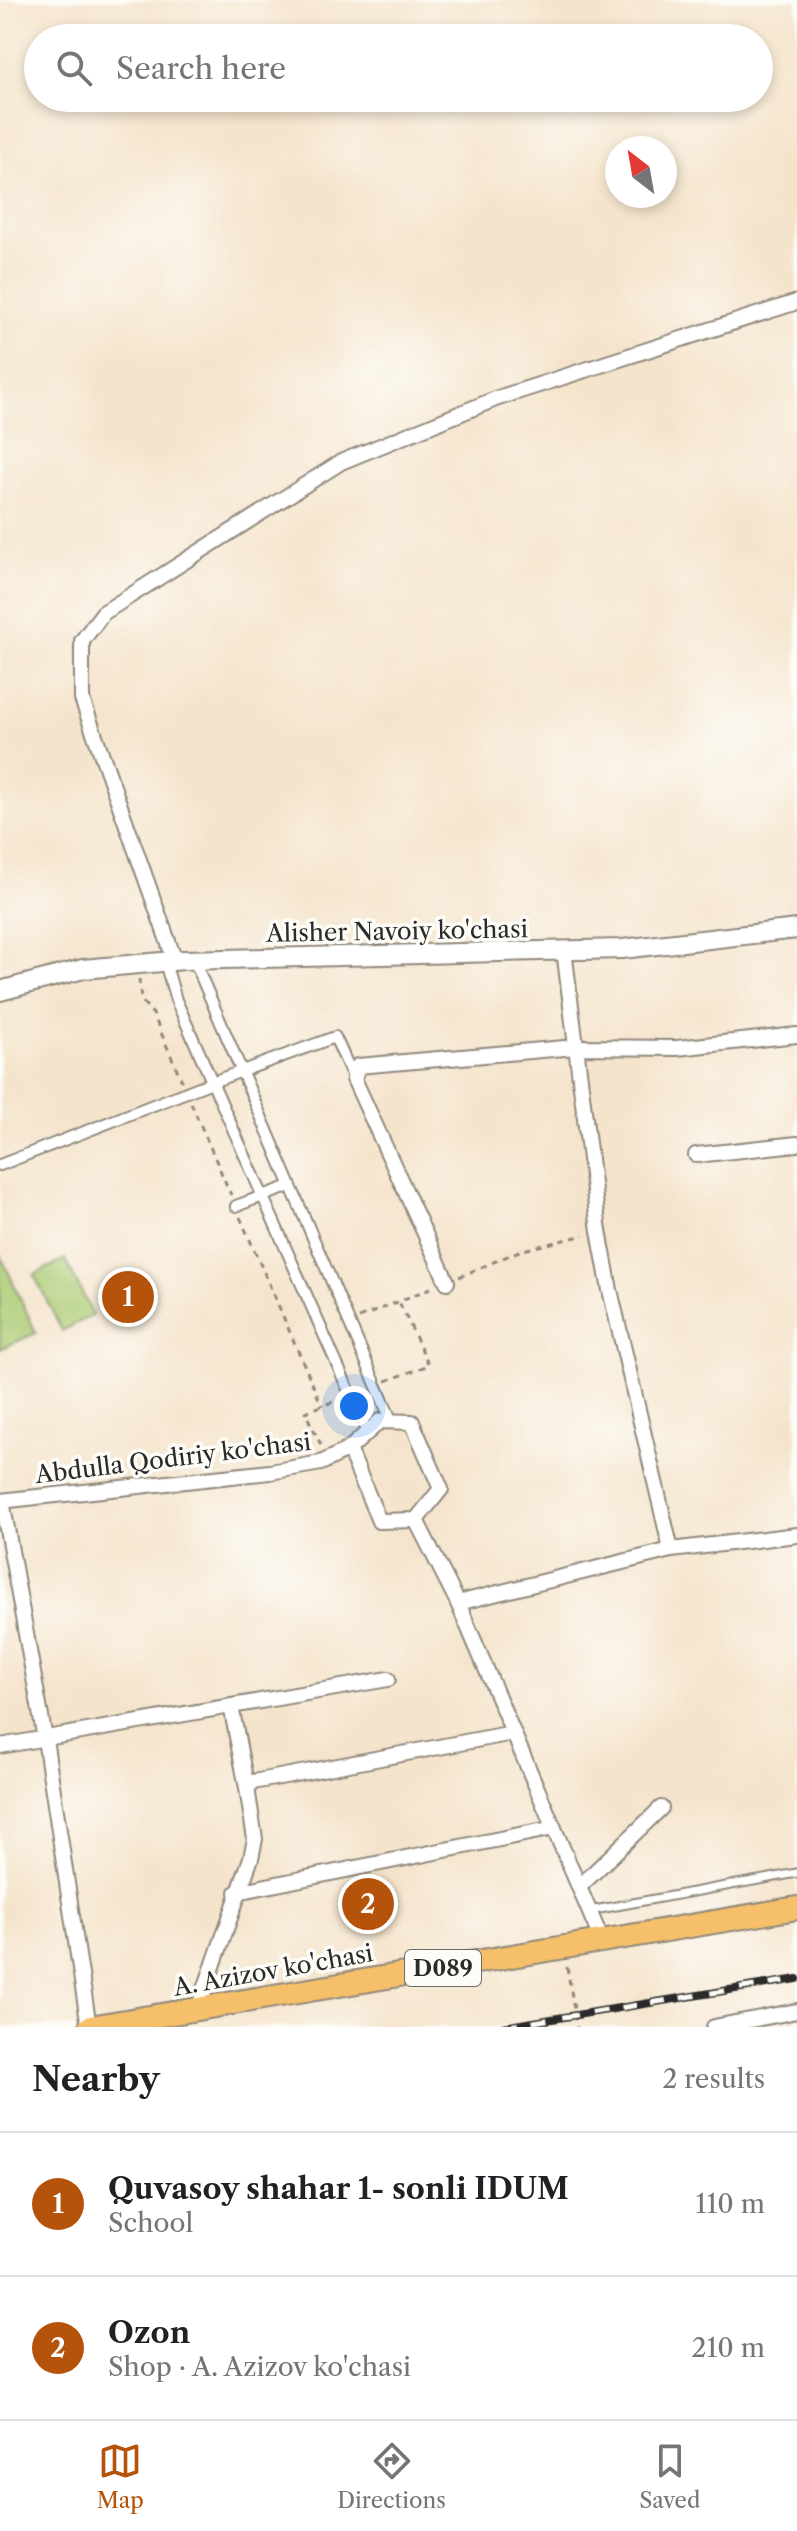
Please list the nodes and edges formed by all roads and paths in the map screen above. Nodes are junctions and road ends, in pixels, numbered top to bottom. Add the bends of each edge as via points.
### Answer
1 (797, 302) edge
2 (797, 929) edge
3 (564, 950) junction
4 (194, 960) junction
5 (170, 961) junction
6 (136, 964) junction
7 (0, 991) edge
8 (797, 1035) edge
9 (576, 1047) junction
10 (242, 1072) junction
11 (354, 1079) junction
12 (212, 1082) junction
13 (186, 1091) junction
14 (797, 1144) edge
15 (696, 1155) dead end
16 (0, 1165) edge
17 (290, 1186) junction
18 (262, 1196) junction
19 (236, 1206) junction
20 (447, 1282) dead end
21 (322, 1406) dead end
22 (392, 1422) junction
23 (367, 1432) junction
24 (349, 1449) junction
25 (1, 1501) edge
26 (416, 1520) junction
27 (797, 1535) edge
28 (671, 1550) junction
29 (458, 1603) junction
30 (388, 1679) dead end
31 (231, 1706) junction
32 (513, 1733) junction
33 (45, 1739) junction
34 (0, 1746) edge
35 (247, 1788) junction
36 (661, 1808) dead end
37 (554, 1828) junction
38 (797, 1873) edge
39 (579, 1887) junction
40 (237, 1892) junction
41 (797, 1908) edge
42 (589, 1911) junction
43 (602, 1941) junction
44 (564, 1947) junction
45 (198, 2009) junction
46 (797, 2011) edge
47 (89, 2027) edge
48 (577, 2027) edge
49 (714, 2027) edge

1 - 5 street via 498,398 341,462 103,613 82,641 82,699
2 - 3 street, Alisher Navoiy ko'chasi via 622,949
3 - 4 street, Alisher Navoiy ko'chasi
3 - 9 street
4 - 5 street, Alisher Navoiy ko'chasi
4 - 10 street
5 - 6 street, Alisher Navoiy ko'chasi
5 - 12 street via 176,1000
6 - 7 street, Alisher Navoiy ko'chasi via 83,969
6 - 13 path via 141,1000 153,1014
8 - 9 street via 677,1048
9 - 11 street via 370,1063 358,1066
9 - 28 street via 610,1290
10 - 11 street via 335,1037
10 - 12 street
10 - 17 street
11 - 20 street
12 - 13 street
12 - 18 street
13 - 16 street
13 - 19 path
14 - 15 street
17 - 18 street
17 - 22 street
18 - 19 street
18 - 23 street
19 - 21 path
22 - 23 street via 380,1421
22 - 26 street via 412,1422 441,1489
23 - 24 street
24 - 25 street, Abdulla Qodiriy ko'chasi via 321,1463 270,1472
24 - 26 street via 379,1521
25 - 33 street
26 - 29 street
27 - 28 street
28 - 29 street
29 - 32 street
30 - 31 street
31 - 33 street
31 - 35 street
32 - 35 street via 253,1782
32 - 37 street
33 - 34 street
33 - 47 street
35 - 40 street via 255,1839
36 - 39 street
37 - 39 street
37 - 40 street
38 - 42 lane
39 - 42 street
40 - 45 street
41 - 43 main road, A. Azizov ko'chasi / D089
42 - 43 street
43 - 44 main road, A. Azizov ko'chasi / D089
44 - 45 main road, A. Azizov ko'chasi / D089
44 - 48 path
45 - 47 main road, A. Azizov ko'chasi / D089
46 - 49 street

